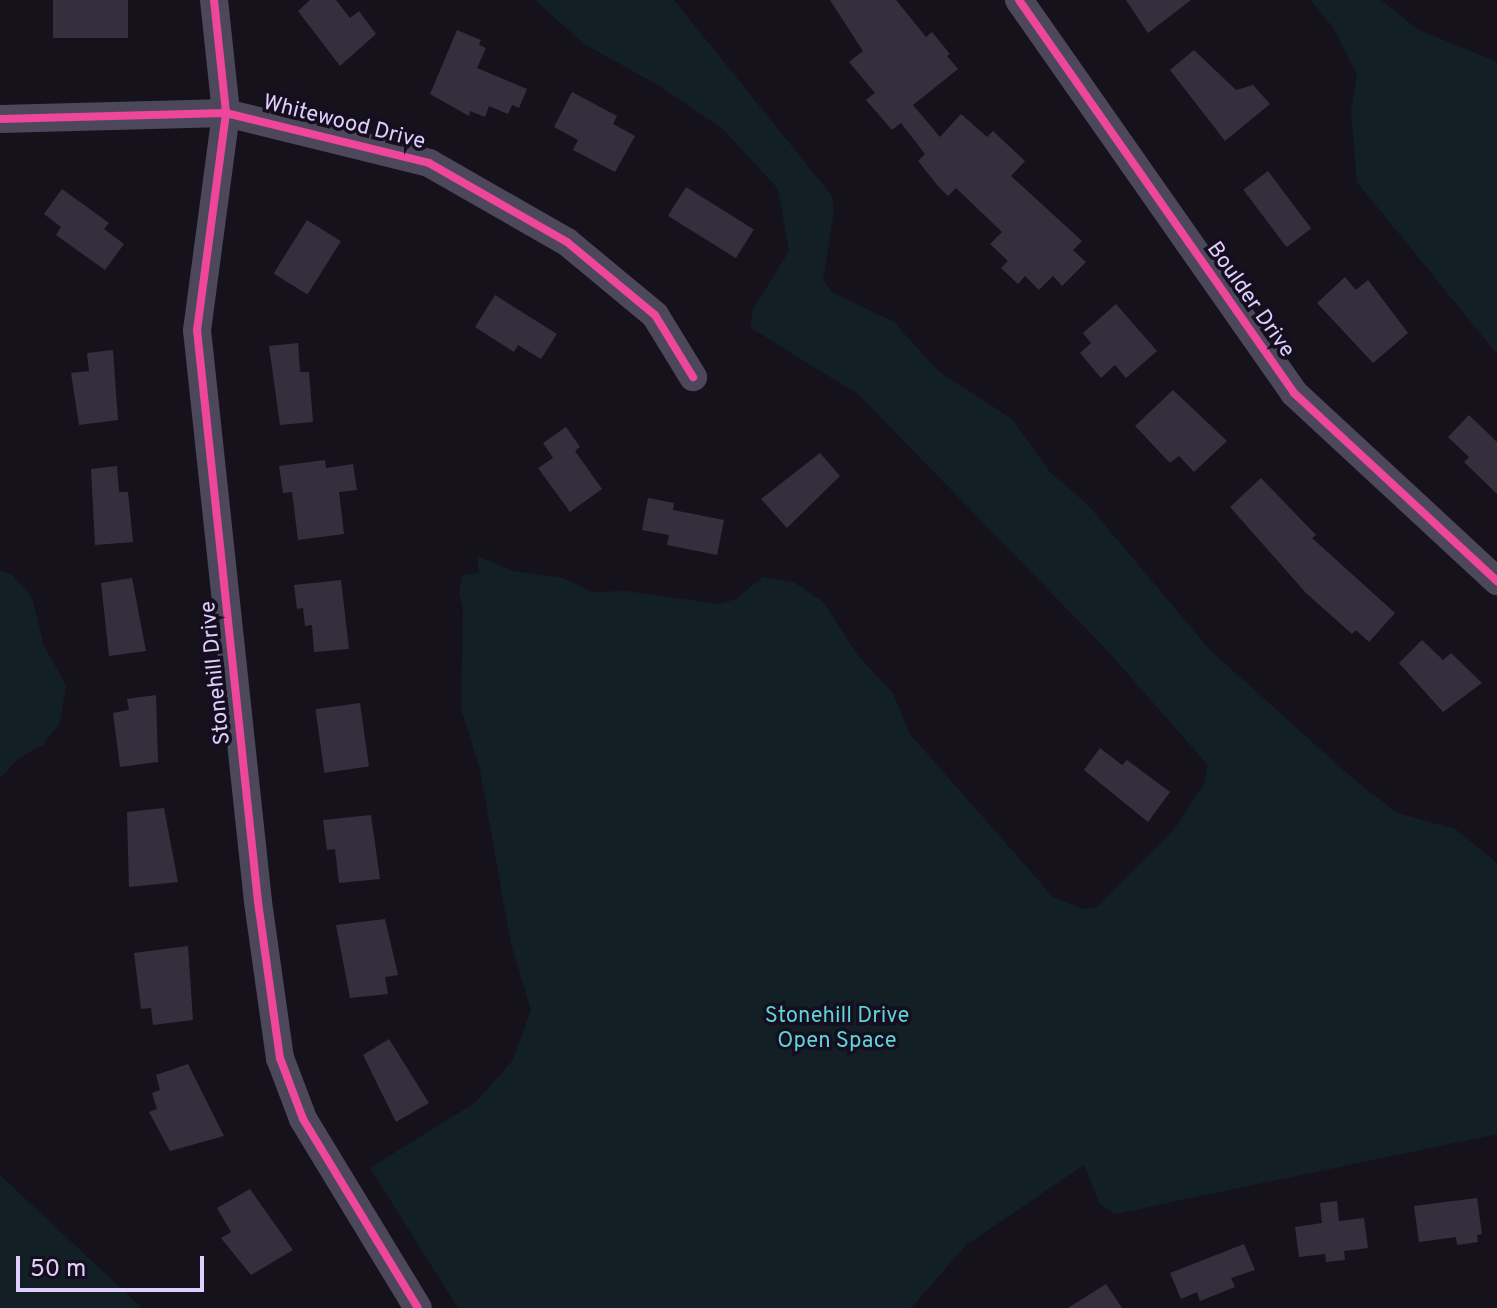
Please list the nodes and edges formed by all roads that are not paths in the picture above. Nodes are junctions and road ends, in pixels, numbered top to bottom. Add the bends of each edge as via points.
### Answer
1 (214, 0) edge
2 (1019, 0) edge
3 (226, 113) junction
4 (0, 119) edge
5 (693, 377) dead end
6 (1497, 581) edge
7 (418, 1308) edge

1 - 3 street, Stonehill Drive
2 - 6 street, Boulder Drive via 1294,393
3 - 4 street, Whitewood Drive
3 - 5 street, Whitewood Drive via 429,163 567,242 655,315
3 - 7 street, Stonehill Drive via 197,330 256,886 280,1058 303,1119

